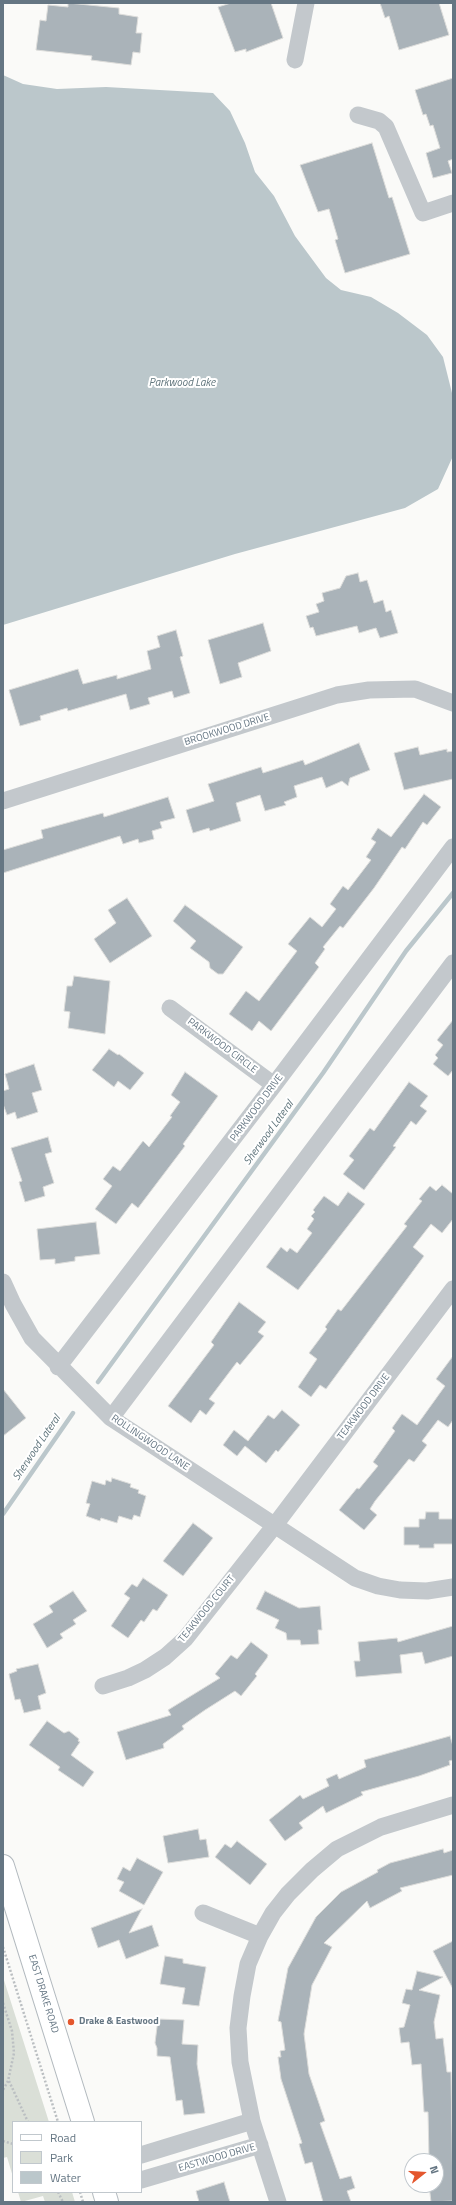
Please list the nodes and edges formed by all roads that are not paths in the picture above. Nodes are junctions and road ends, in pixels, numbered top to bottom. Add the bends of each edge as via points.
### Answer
1 (306, 3) edge
2 (295, 60) dead end
3 (358, 115) dead end
4 (453, 203) edge
5 (453, 703) edge
6 (3, 800) edge
7 (453, 847) edge
8 (453, 963) edge
9 (170, 1008) dead end
10 (274, 1085) junction
11 (3, 1282) edge
12 (453, 1289) edge
13 (58, 1367) junction
14 (111, 1418) junction
15 (275, 1525) junction
16 (453, 1587) edge
17 (103, 1686) dead end
18 (453, 1805) edge
19 (3, 1866) edge
20 (203, 1913) dead end
21 (260, 1936) junction
22 (83, 2121) edge
23 (252, 2121) junction
24 (260, 2145) junction
25 (142, 2155) edge
26 (142, 2180) edge
27 (278, 2202) edge

1 - 2 street
3 - 4 street via 379,121 386,127 423,213
5 - 6 street, BROOKWOOD DRIVE via 416,690 369,690 338,695
7 - 10 street, PARKWOOD DRIVE
8 - 14 street
9 - 10 street, PARKWOOD CIRCLE
10 - 13 street, PARKWOOD DRIVE
11 - 13 street, ROLLINGWOOD LANE via 32,1338
12 - 15 street, TEAKWOOD DRIVE
13 - 14 street, ROLLINGWOOD LANE
14 - 15 street, ROLLINGWOOD LANE
15 - 16 street, ROLLINGWOOD LANE via 361,1580 400,1590 427,1591
15 - 17 street, TEAKWOOD COURT via 185,1639 145,1670
18 - 21 street via 380,1826 337,1849 288,1894
19 - 22 main road, EAST DRAKE ROAD
20 - 21 street
21 - 23 street via 248,1964 238,2028 240,2062
23 - 24 street
23 - 25 street
24 - 26 street, EASTWOOD DRIVE
24 - 27 street, EASTWOOD DRIVE

